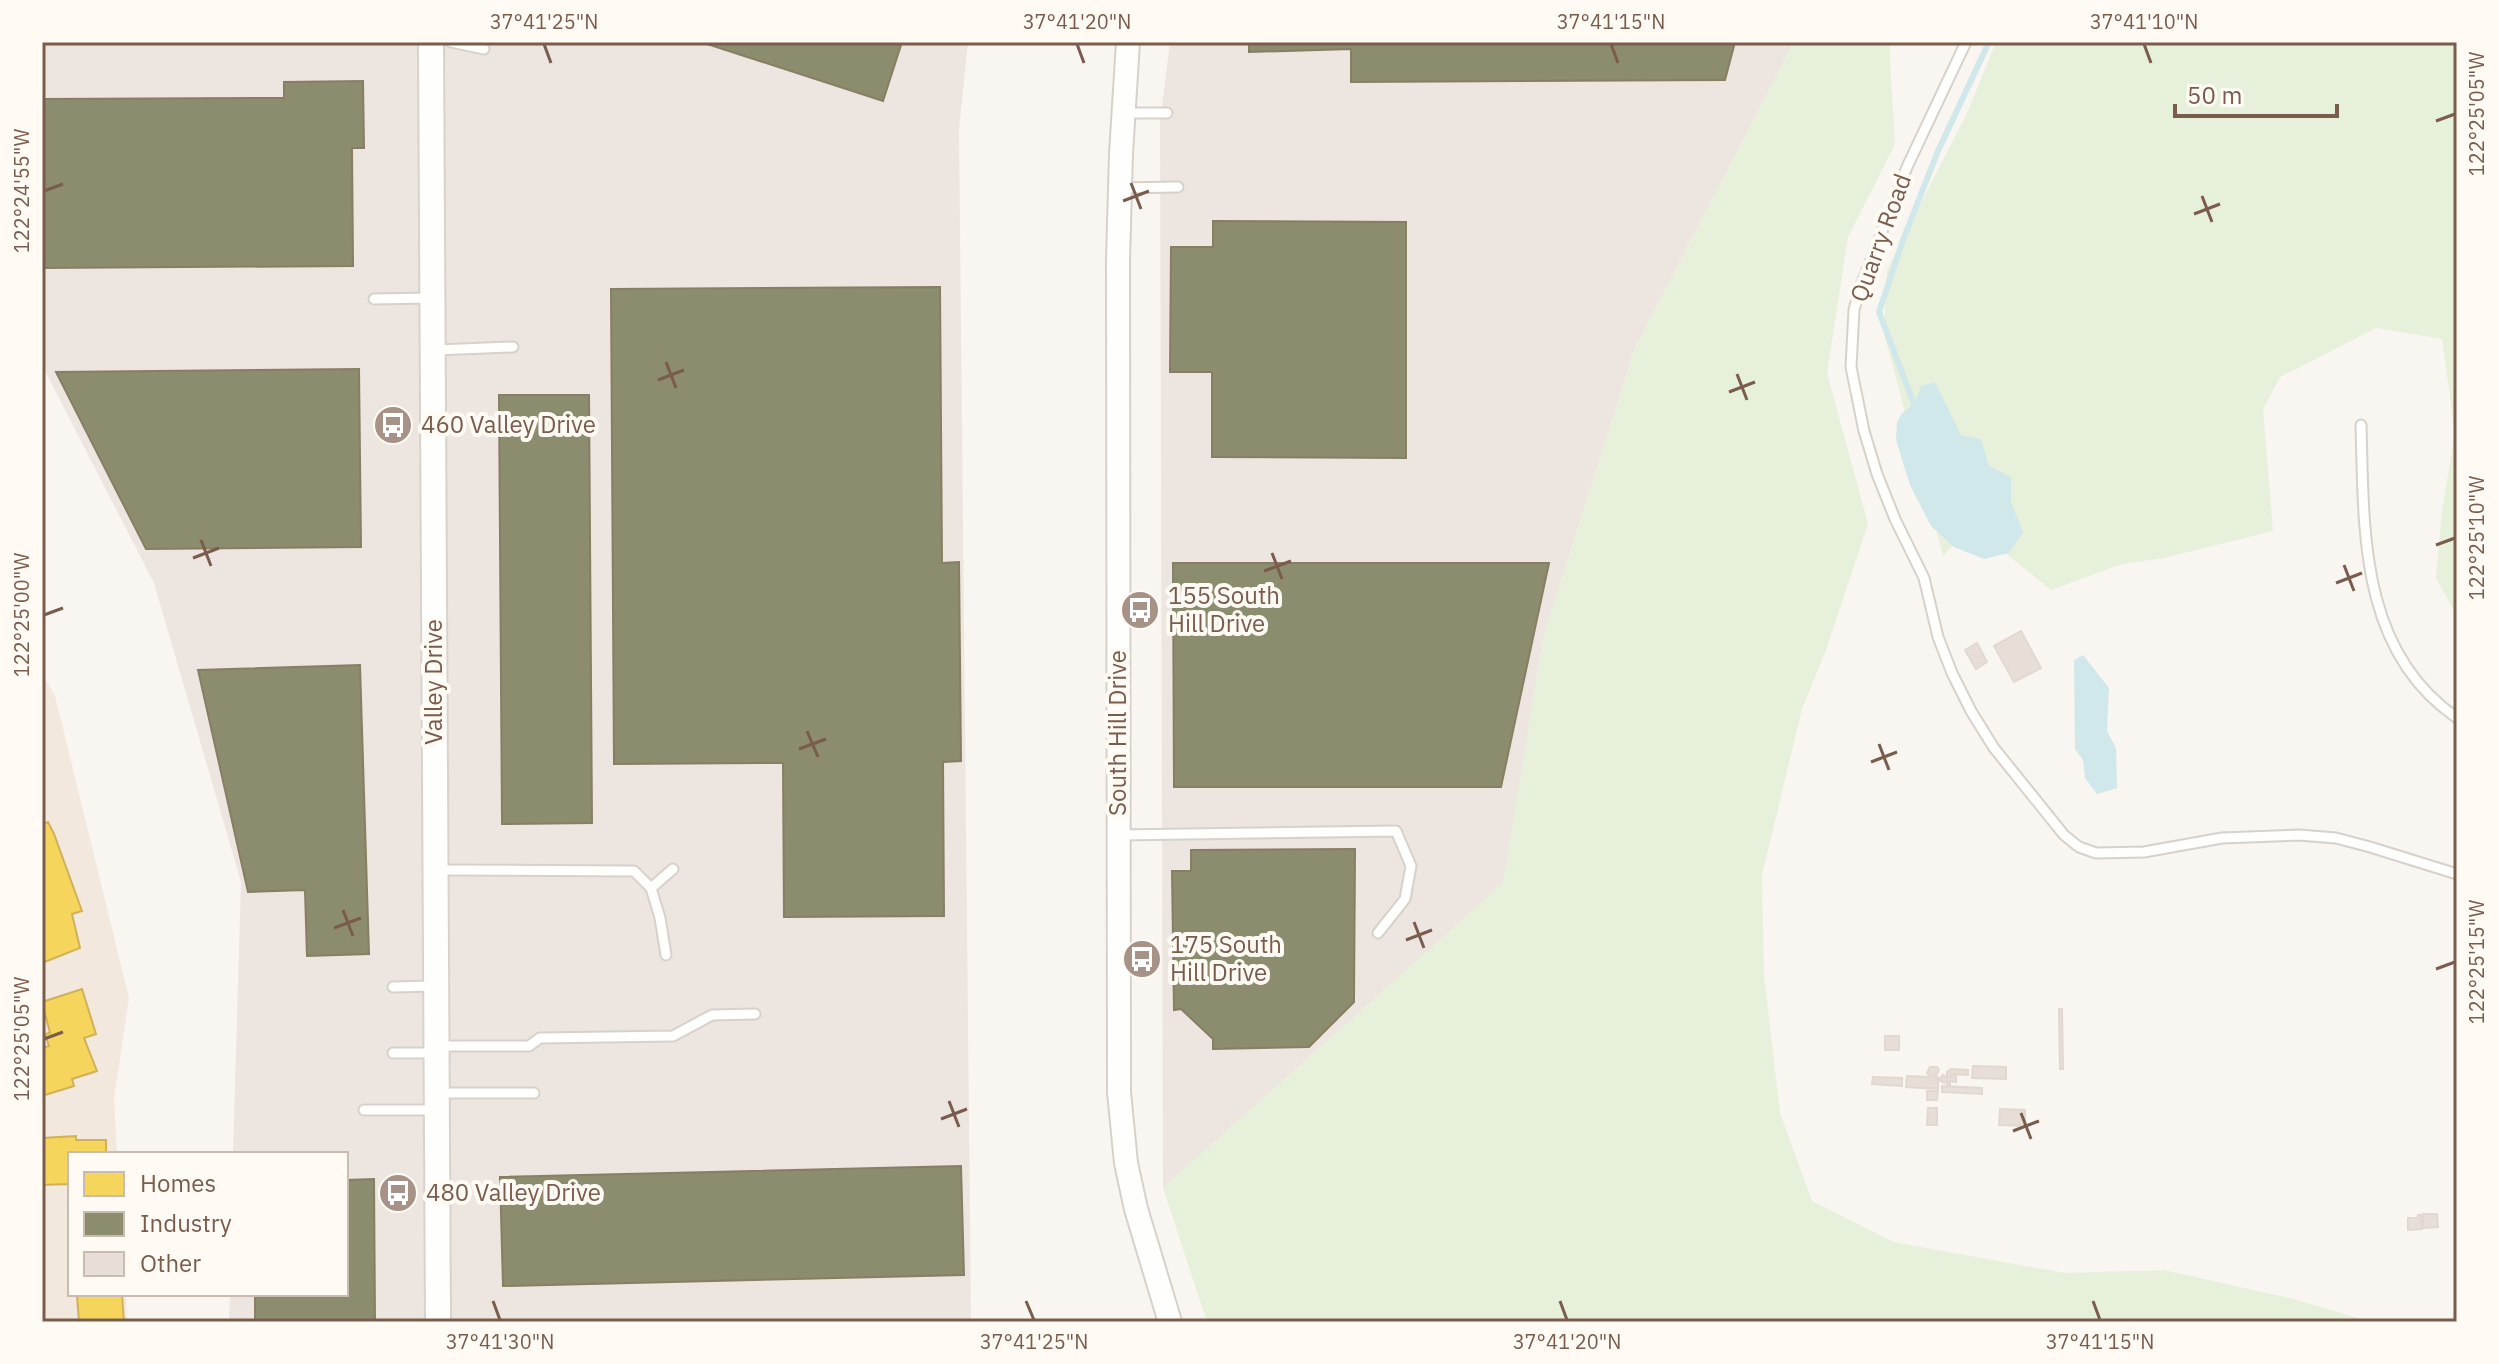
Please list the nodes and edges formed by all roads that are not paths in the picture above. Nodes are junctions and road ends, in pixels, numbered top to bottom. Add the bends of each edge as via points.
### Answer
1 (431, 42) edge
2 (451, 42) edge
3 (1128, 42) edge
4 (1966, 42) edge
5 (484, 49) dead end
6 (1123, 113) junction
7 (1167, 113) dead end
8 (1178, 187) dead end
9 (1119, 188) junction
10 (432, 298) junction
11 (374, 299) dead end
12 (513, 347) dead end
13 (432, 350) junction
14 (2361, 425) dead end
15 (2457, 718) edge
16 (1118, 835) junction
17 (673, 869) dead end
18 (436, 870) junction
19 (2457, 874) edge
20 (651, 888) junction
21 (1378, 933) dead end
22 (666, 955) dead end
23 (436, 985) junction
24 (393, 987) dead end
25 (755, 1014) dead end
26 (437, 1050) junction
27 (393, 1053) dead end
28 (534, 1093) dead end
29 (437, 1102) junction
30 (364, 1110) dead end
31 (438, 1322) edge
32 (1170, 1322) edge

1 - 10 main road, Valley Drive
2 - 5 lane
3 - 6 street, South Hill Drive
4 - 19 lane, Quarry Road via 1907,167 1869,265 1854,310 1851,367 1864,431 1895,519 1924,578 1938,637 1971,711 2064,835 2096,853 2299,835 2347,841
6 - 7 lane
6 - 9 street, South Hill Drive
8 - 9 lane
9 - 16 street, South Hill Drive
10 - 11 lane
10 - 13 main road, Valley Drive
12 - 13 lane
13 - 18 main road, Valley Drive
14 - 15 lane via 2371,586 2405,663
16 - 21 lane via 1396,831 1411,866 1405,899
16 - 32 street, South Hill Drive via 1122,1128 1136,1209
17 - 20 lane
18 - 20 lane via 611,869 634,871
18 - 23 main road, Valley Drive
20 - 22 lane
23 - 24 lane
23 - 26 main road, Valley Drive
25 - 26 lane via 712,1015 673,1036 540,1038 529,1046
26 - 27 lane
26 - 29 main road, Valley Drive
28 - 29 lane
29 - 30 lane
29 - 31 main road, Valley Drive

